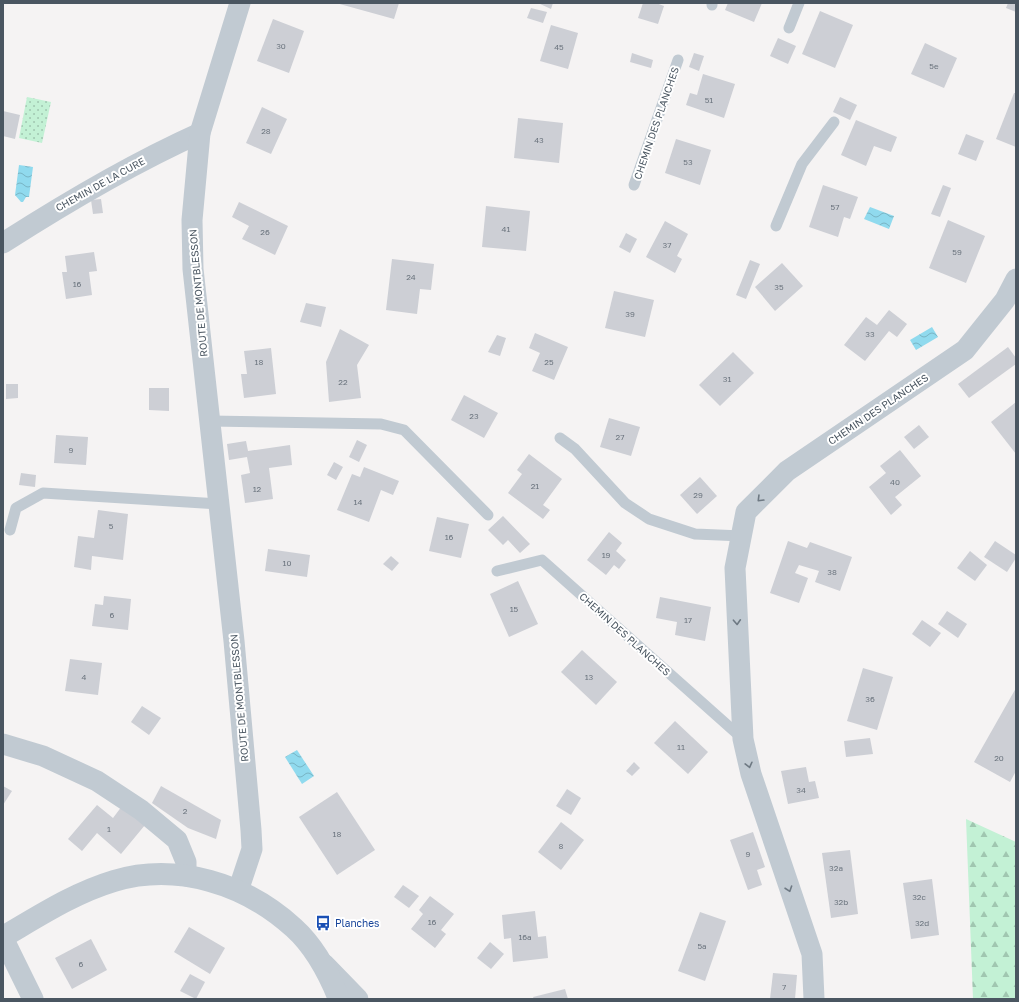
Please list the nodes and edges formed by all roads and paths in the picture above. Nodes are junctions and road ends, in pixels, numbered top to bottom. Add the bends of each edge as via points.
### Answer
1 (240, 3) edge
2 (799, 3) edge
3 (789, 28) dead end
4 (678, 60) dead end
5 (834, 122) dead end
6 (200, 133) junction
7 (634, 186) dead end
8 (776, 226) dead end
9 (3, 242) edge
10 (1016, 279) edge
11 (210, 421) junction
12 (560, 438) dead end
13 (219, 504) junction
14 (488, 515) dead end
15 (10, 530) dead end
16 (742, 536) junction
17 (496, 570) dead end
18 (743, 739) junction
19 (3, 744) edge
20 (186, 876) junction
21 (238, 891) junction
22 (3, 937) edge
23 (320, 961) junction
24 (33, 999) edge
25 (339, 999) edge
26 (358, 999) edge
27 (814, 999) edge

1 - 6 street, ROUTE DE MONTBLESSON
2 - 3 lane
4 - 7 lane, CHEMIN DES PLANCHES
5 - 8 lane via 802,164
6 - 9 street, CHEMIN DE LA CURE via 117,174
6 - 11 street, ROUTE DE MONTBLESSON via 192,227 193,269
10 -> 16 street, CHEMIN DES PLANCHES via 1005,300 965,350 787,471 746,512
11 - 13 street, ROUTE DE MONTBLESSON
11 - 14 lane via 381,424 404,430
12 - 16 lane via 575,449 625,503 649,519 695,534
13 - 15 lane via 43,493 16,508
13 - 21 street, ROUTE DE MONTBLESSON via 252,849
16 -> 18 street, CHEMIN DES PLANCHES via 735,568
17 - 18 lane, CHEMIN DES PLANCHES via 542,560
18 -> 27 street, CHEMIN DES PLANCHES via 758,795 812,954
19 - 20 street via 43,756 97,781 141,810 177,840 186,862
20 - 21 street
20 - 22 street via 164,873 116,880 68,899
21 - 23 street via 271,910 295,929
22 - 24 street
23 - 25 street via 332,980
23 - 26 street

